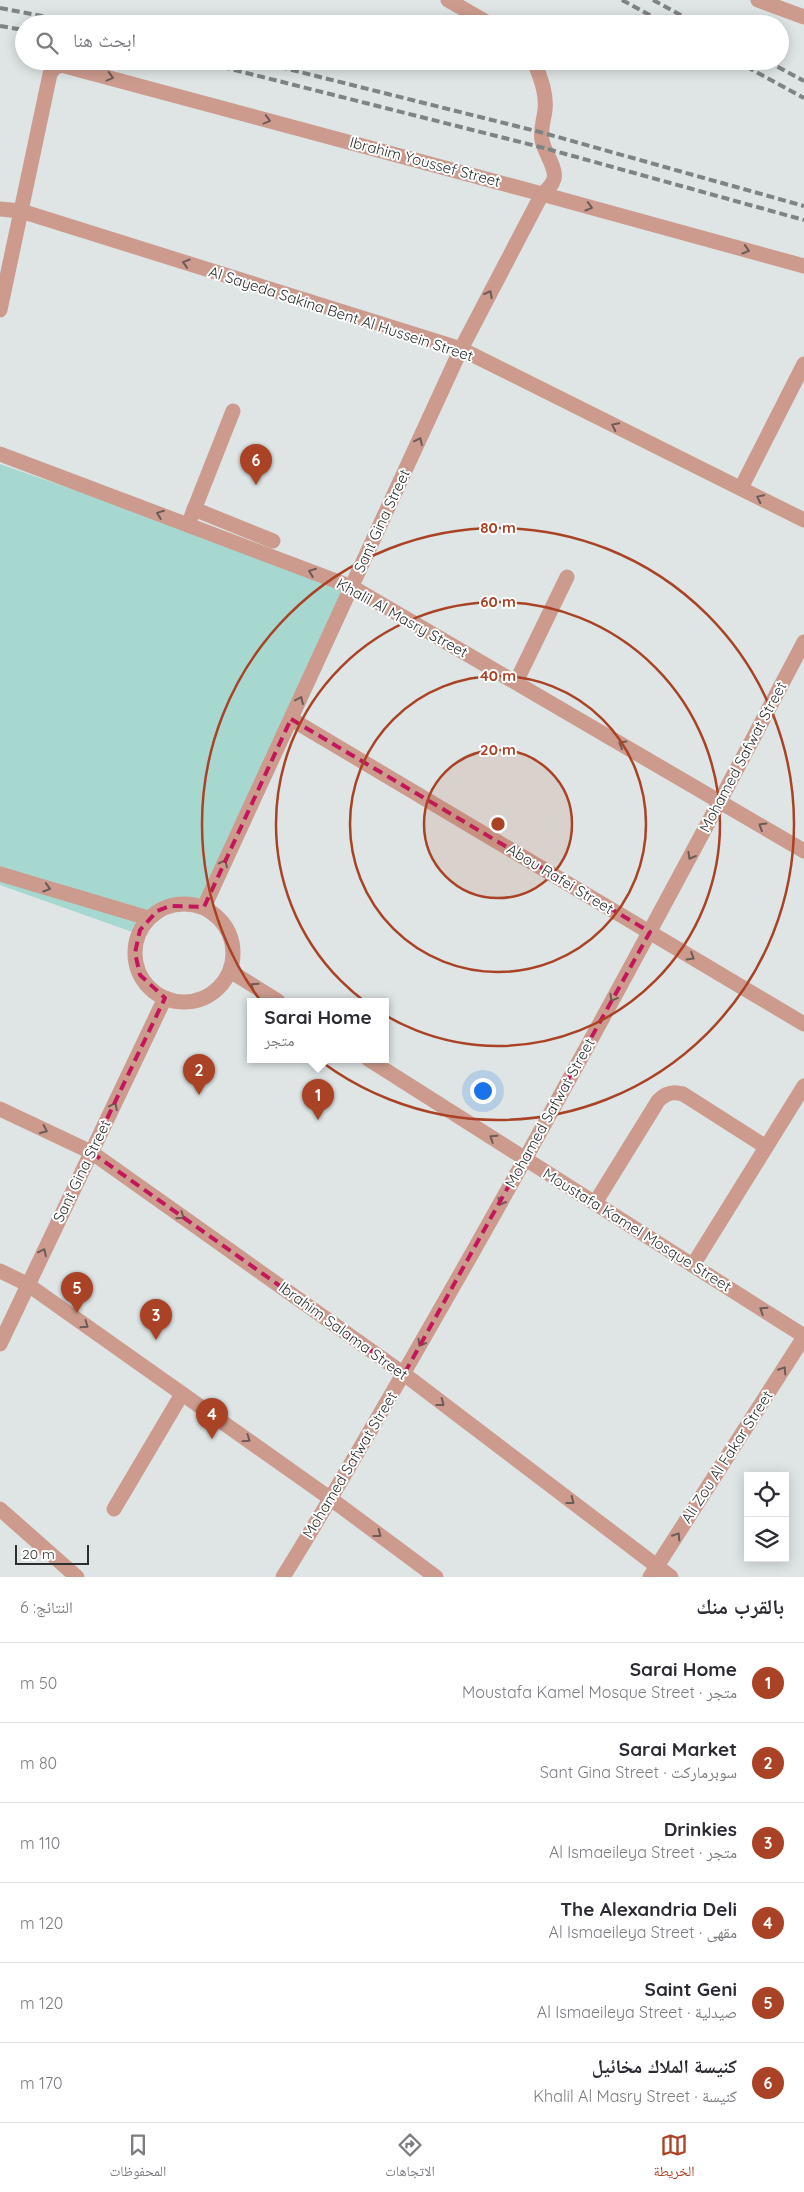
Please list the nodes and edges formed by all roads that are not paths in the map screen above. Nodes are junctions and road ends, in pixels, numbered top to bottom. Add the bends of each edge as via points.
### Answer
1 (448, 0) edge
2 (758, 0) edge
3 (474, 15) edge
4 (804, 17) edge
5 (53, 70) edge
6 (83, 70) edge
7 (538, 70) edge
8 (542, 194) junction
9 (0, 209) edge
10 (21, 211) junction
11 (804, 266) edge
12 (0, 310) edge
13 (461, 349) junction
14 (804, 364) edge
15 (233, 411) dead end
16 (0, 454) edge
17 (740, 488) junction
18 (194, 509) junction
19 (804, 520) edge
20 (188, 525) junction
21 (273, 540) dead end
22 (567, 577) dead end
23 (352, 587) junction
24 (804, 642) edge
25 (516, 682) junction
26 (291, 719) junction
27 (720, 801) junction
28 (804, 851) edge
29 (0, 874) edge
30 (204, 907) junction
31 (148, 918) junction
32 (650, 932) junction
33 (230, 971) junction
34 (165, 998) junction
35 (273, 998) edge
36 (804, 1024) edge
37 (374, 1063) edge
38 (804, 1086) edge
39 (0, 1109) edge
40 (766, 1147) junction
41 (91, 1152) junction
42 (525, 1159) junction
43 (595, 1203) junction
44 (693, 1265) junction
45 (0, 1271) edge
46 (27, 1284) junction
47 (804, 1336) edge
48 (0, 1344) edge
49 (404, 1374) junction
50 (182, 1394) junction
51 (331, 1499) junction
52 (0, 1509) edge
53 (114, 1509) dead end
54 (654, 1572) edge
55 (77, 1577) edge
56 (283, 1577) edge
57 (436, 1577) edge
58 (672, 1577) edge

1 - 3 street
2 - 4 street
10 -> 5 street, Ibrahim Youssef Street
6 -> 8 street, Ibrahim Youssef Street
7 - 8 street, Sant Gina Street via 543,84 545,108 540,132 555,169 550,187
8 -> 11 street, Ibrahim Youssef Street
13 -> 8 street, Sant Gina Street
9 - 10 street, Al Sayeda Sakina Bent Al Hussein Street
10 - 12 street
13 -> 10 street, Al Sayeda Sakina Bent Al Hussein Street
17 -> 13 street, Al Sayeda Sakina Bent Al Hussein Street
23 -> 13 street, Sant Gina Street
14 - 17 street
15 - 18 street
20 -> 16 street, Khalil Al Masry Street
19 -> 17 street, Al Sayeda Sakina Bent Al Hussein Street
18 - 20 street
18 - 21 street
23 -> 20 street, Khalil Al Masry Street
22 - 25 street
23 - 25 street, Khalil Al Masry Street
26 -> 23 street, Sant Gina Street
24 - 27 street, Mohamed Safwat Street
27 -> 25 street, Khalil Al Masry Street
30 -> 26 street, Sant Gina Street
26 - 32 street, Abou Rafei Street
28 -> 27 street, Khalil Al Masry Street
27 -> 32 street, Mohamed Safwat Street
29 -> 31 street
30 - 31 street via 183,903 156,911
30 - 33 street via 219,918 230,934 233,959
31 - 34 street via 136,941 136,964 147,985
32 -> 36 street, Abou Rafei Street
32 -> 42 street, Mohamed Safwat Street
33 - 34 street via 209,996 187,1002
35 -> 33 street
41 -> 34 street, Sant Gina Street
42 -> 37 street, Moustafa Kamel Mosque Street
38 - 40 street
39 -> 41 street, Ibrahim Salama Street
40 - 43 street via 683,1094 672,1092 658,1101
40 - 44 street
46 -> 41 street, Sant Gina Street
41 -> 49 street, Ibrahim Salama Street
42 - 43 street, Moustafa Kamel Mosque Street
42 -> 49 street, Mohamed Safwat Street
43 - 44 street, Moustafa Kamel Mosque Street
47 -> 44 street, Moustafa Kamel Mosque Street
45 - 46 street
46 - 48 street, Sant Gina Street
46 -> 50 street
54 -> 47 street, Ali Zou Al Fakar Street
49 - 51 street, Mohamed Safwat Street
49 -> 54 street, Ibrahim Salama Street
50 -> 51 street
50 - 53 street
51 - 56 street, Mohamed Safwat Street
51 -> 57 street
52 - 55 street
54 - 58 street, Ibrahim Salama Street

